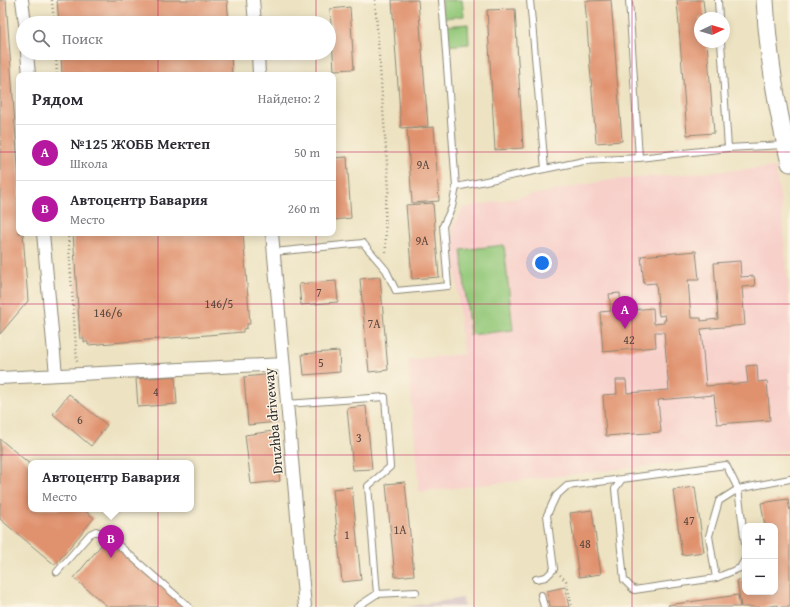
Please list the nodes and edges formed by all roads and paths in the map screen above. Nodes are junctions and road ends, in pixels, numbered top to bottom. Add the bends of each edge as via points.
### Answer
1 (22, 0) edge
2 (52, 0) edge
3 (254, 0) edge
4 (375, 0) edge
5 (442, 0) edge
6 (530, 0) edge
7 (629, 0) edge
8 (718, 0) edge
9 (765, 0) edge
10 (719, 12) edge
11 (23, 16) edge
12 (53, 16) edge
13 (255, 16) edge
14 (720, 48) edge
15 (28, 60) edge
16 (56, 60) edge
17 (258, 60) edge
18 (29, 72) edge
19 (57, 72) edge
20 (259, 72) edge
21 (784, 113) edge
22 (786, 145) junction
23 (728, 148) junction
24 (639, 158) junction
25 (790, 162) edge
26 (545, 169) junction
27 (456, 187) junction
28 (43, 236) edge
29 (68, 236) edge
30 (272, 236) edge
31 (274, 252) junction
32 (386, 270) junction
33 (284, 364) junction
34 (78, 374) junction
35 (56, 375) junction
36 (0, 378) edge
37 (286, 404) junction
38 (622, 479) junction
39 (790, 479) edge
40 (738, 489) junction
41 (742, 523) edge
42 (742, 564) edge
43 (554, 569) junction
44 (57, 572) dead end
45 (716, 578) junction
46 (536, 579) dead end
47 (416, 592) dead end
48 (377, 594) junction
49 (542, 595) dead end
50 (190, 607) edge
51 (305, 607) edge
52 (357, 607) edge
53 (544, 607) edge
54 (572, 607) edge

1 - 11 street
2 - 12 path
3 - 13 street
4 - 32 path via 389,190 385,204
5 - 27 lane
6 - 26 lane
7 - 24 lane
8 - 10 lane
9 - 21 street via 767,30
14 - 23 lane
15 - 18 street
16 - 19 path
17 - 20 street
21 - 22 street
22 - 23 lane
22 - 25 street
23 - 24 lane
24 - 26 lane via 584,161
26 - 27 lane
27 - 32 lane via 452,207 443,226 448,286 396,291
28 - 35 street
29 - 34 path
30 - 31 street, Druzhba driveway
31 - 32 lane via 363,243
31 - 33 street, Druzhba driveway
33 - 34 street
33 - 37 street, Druzhba driveway
34 - 35 street
35 - 36 street
37 - 48 lane via 385,397 390,467 368,486
37 - 51 street, Druzhba driveway
38 - 40 lane via 726,465
38 - 43 lane via 567,486 556,496 547,515
38 - 45 lane via 615,489 624,580 634,590
39 - 40 lane
40 - 41 lane
40 - 45 lane via 719,502 709,536
42 - 45 lane via 740,568
43 - 46 lane via 546,577
43 - 54 path via 566,581
44 - 50 lane via 90,534 96,531 107,535
47 - 48 lane
48 - 52 lane
49 - 53 lane

